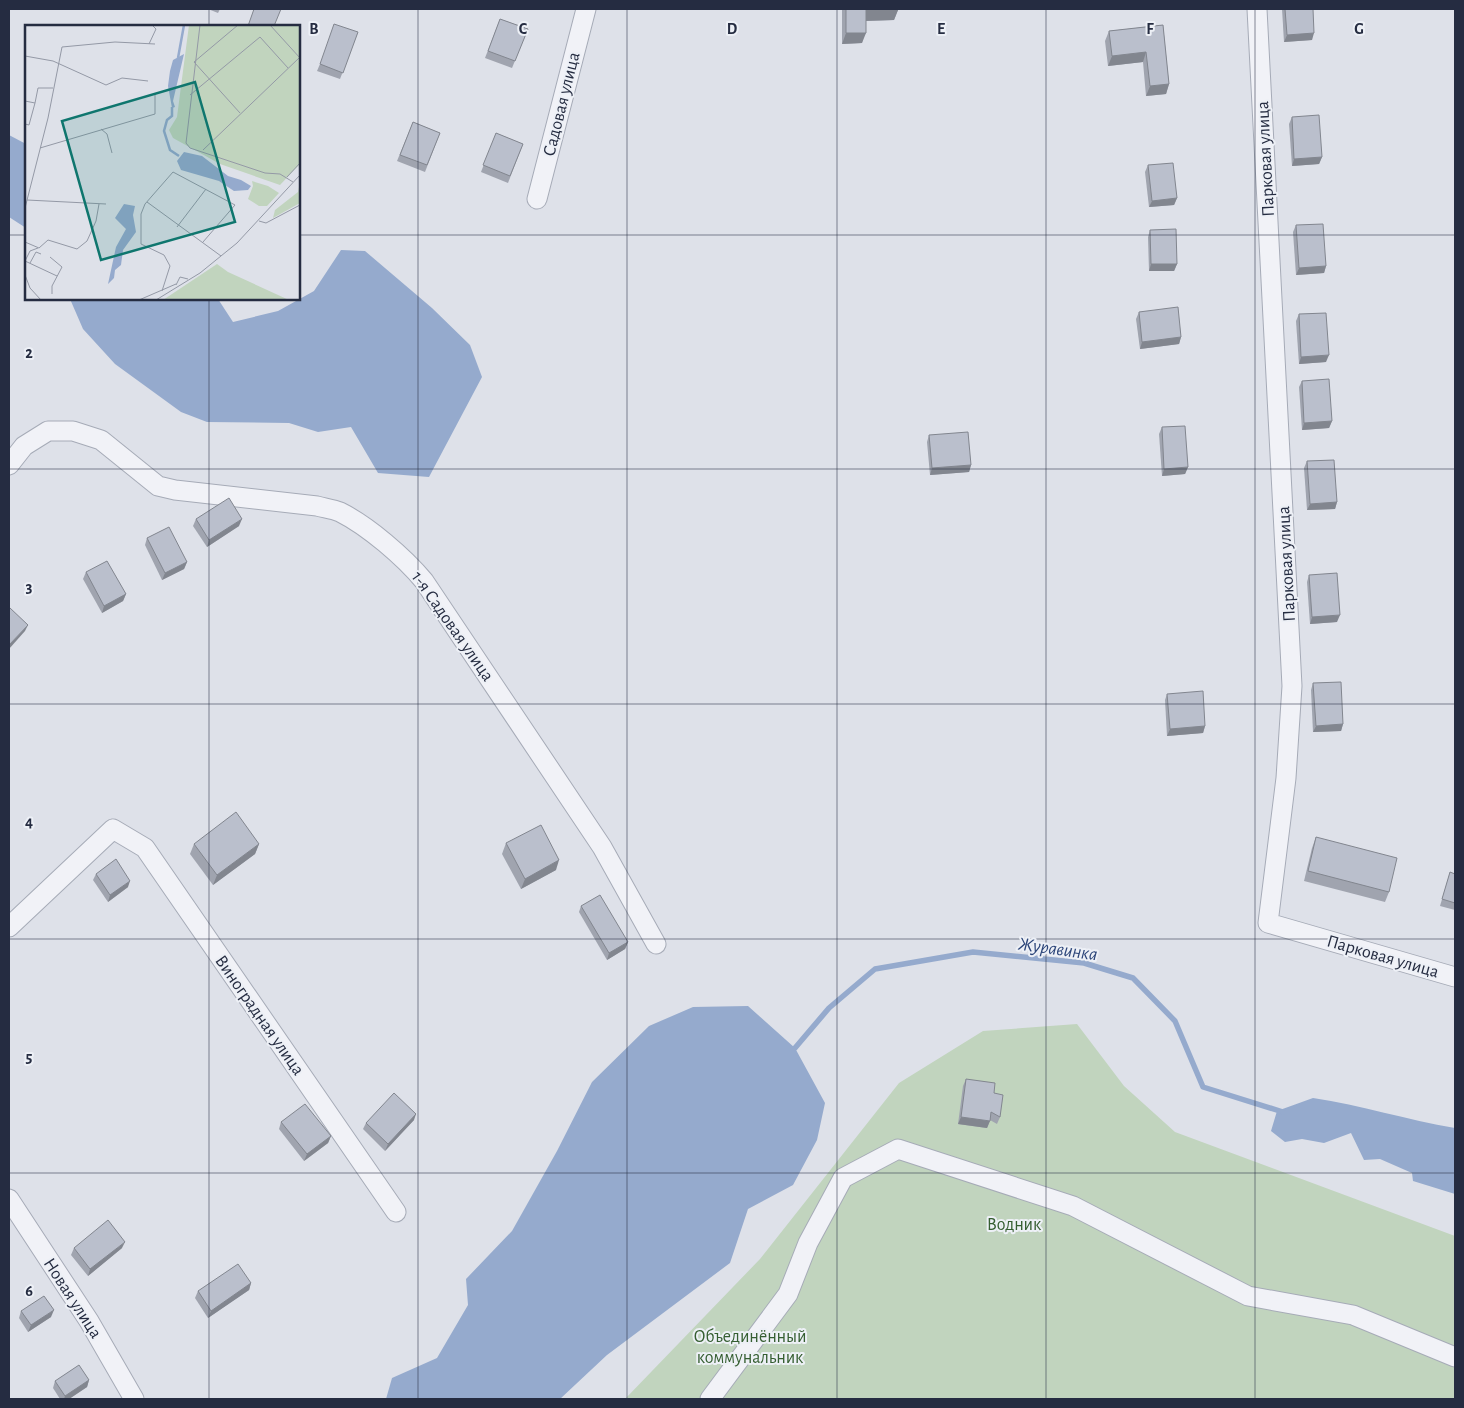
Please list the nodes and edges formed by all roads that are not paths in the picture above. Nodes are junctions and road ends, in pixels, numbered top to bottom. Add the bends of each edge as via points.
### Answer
1 (586, 9) edge
2 (1257, 9) edge
3 (537, 199) dead end
4 (9, 465) edge
5 (9, 927) edge
6 (656, 944) dead end
7 (1455, 977) edge
8 (9, 1199) edge
9 (396, 1212) dead end
10 (1455, 1357) edge
11 (134, 1399) edge
12 (710, 1399) edge

1 - 3 street, Садовая улица
2 - 7 street, Парковая улица via 1292,686 1286,778 1268,923
4 - 6 street, 1-я Садовая улица via 24,446 48,431 73,431 101,440 158,486 317,506 339,512 360,524 409,563 424,581 602,847
5 - 9 street, Виноградная улица via 113,829 145,848
8 - 11 street, Новая улица via 89,1321
10 - 12 street via 1354,1314 1248,1296 1073,1206 898,1149 844,1178 808,1243 788,1294

